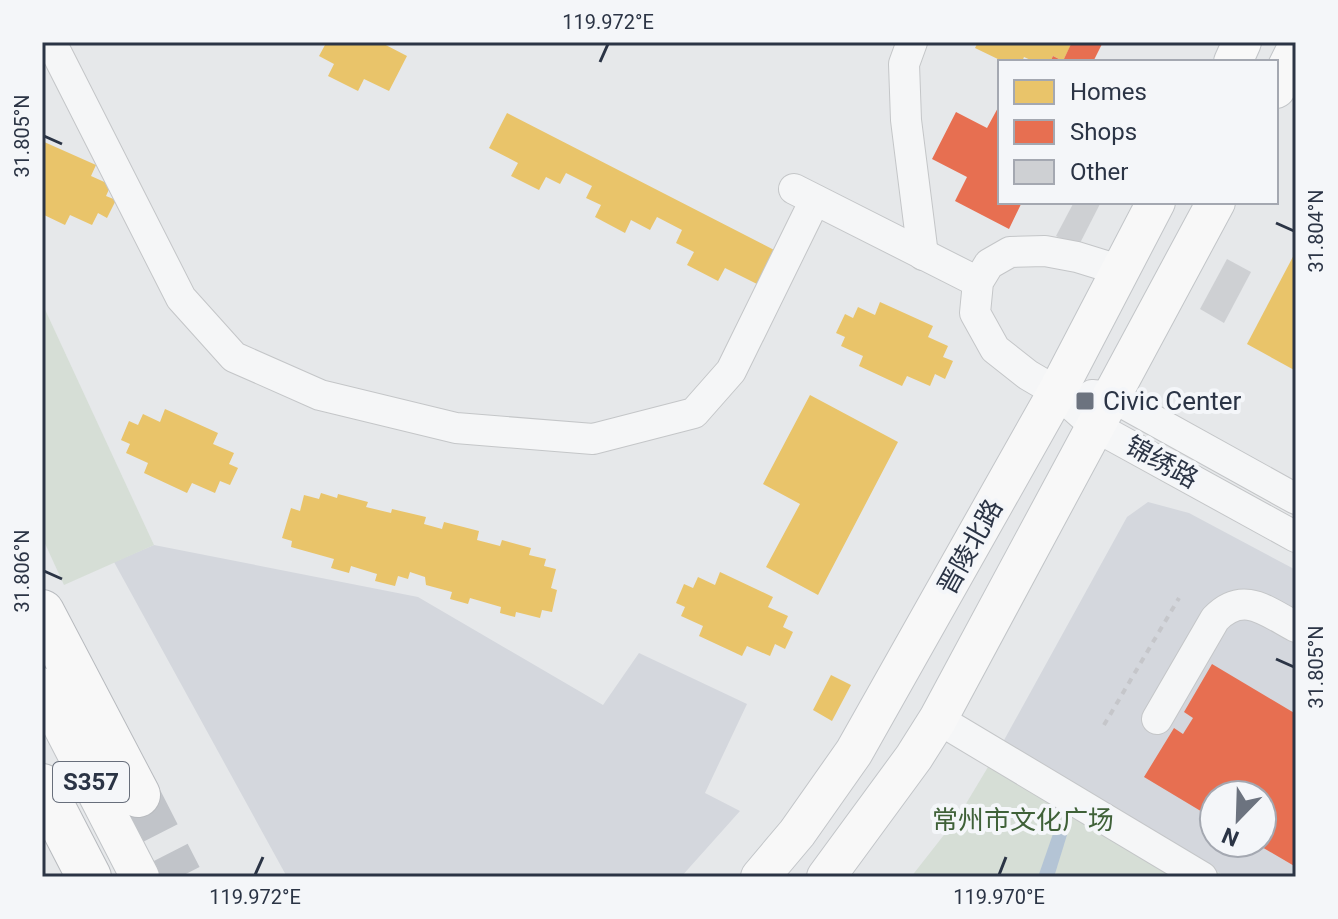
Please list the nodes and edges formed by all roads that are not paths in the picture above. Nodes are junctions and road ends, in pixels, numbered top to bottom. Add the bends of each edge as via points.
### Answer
1 (51, 42) edge
2 (912, 42) edge
3 (1296, 49) edge
4 (1278, 85) edge
5 (1155, 204) edge
6 (1215, 204) edge
7 (923, 255) junction
8 (1119, 270) junction
9 (978, 282) junction
10 (1057, 392) junction
11 (1104, 412) junction
12 (1296, 499) edge
13 (1296, 537) edge
14 (42, 612) edge
15 (1296, 627) edge
16 (42, 687) edge
17 (938, 719) junction
18 (1157, 719) dead end
19 (42, 786) edge
20 (138, 795) tunnel mouth
21 (89, 877) edge
22 (140, 877) edge
23 (760, 877) edge
24 (826, 877) edge
25 (1202, 877) edge

1 - 7 street via 181,298 234,357 320,395 456,428 593,439 694,413 731,371 804,195
2 - 7 street via 904,64 906,120
3 - 4 main road
5 - 8 main road, 晋陵北路
6 - 11 main road, 晋陵北路
7 - 9 street
8 - 9 street via 1045,251 1010,252 989,264
8 - 10 main road, 晋陵北路
9 - 10 street via 975,313 995,349
10 - 11 street, 锦绣路
10 - 23 main road, 晋陵北路 via 854,752
11 - 12 street, 锦绣路
11 - 13 street, 锦绣路
11 - 17 main road, 晋陵北路
14 - 20 highway
15 - 18 street via 1242,603 1227,607
16 - 22 main road, S357
17 - 24 main road, 晋陵北路
17 - 25 street
19 - 21 highway

